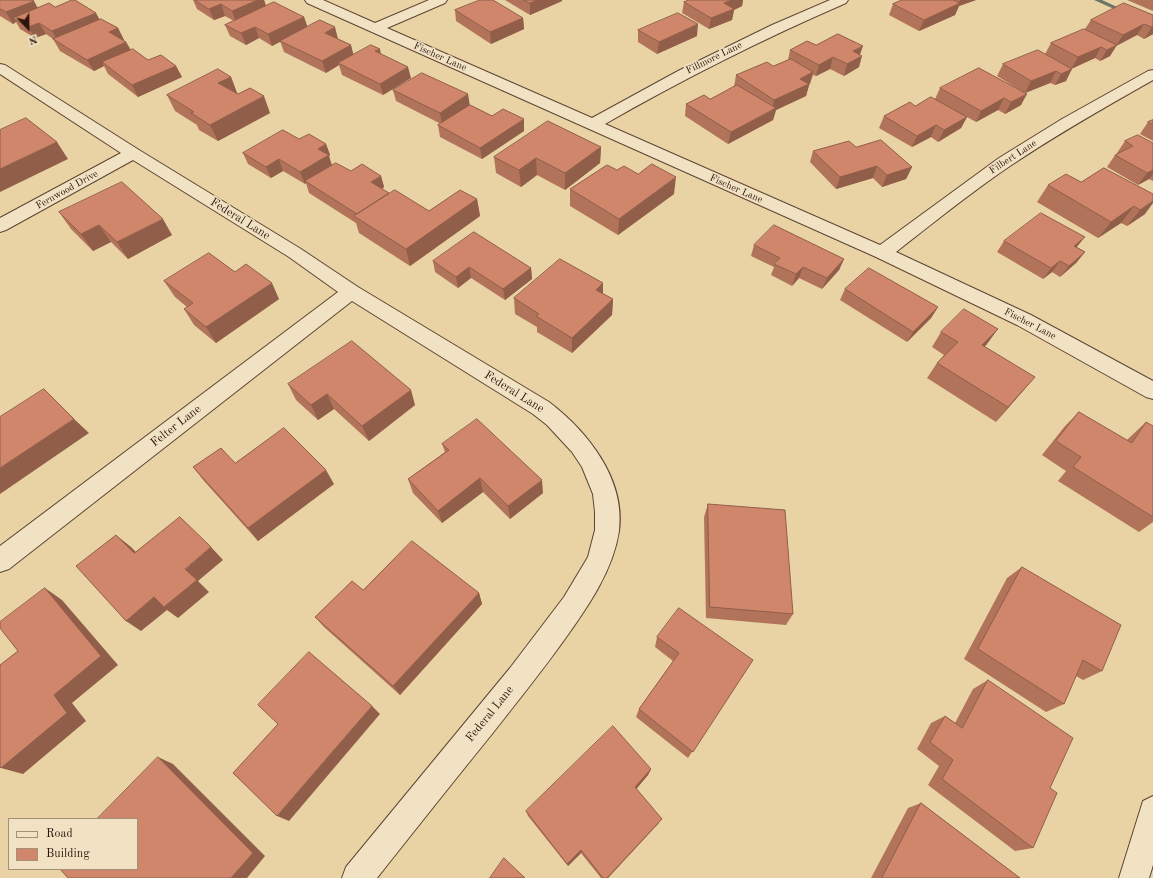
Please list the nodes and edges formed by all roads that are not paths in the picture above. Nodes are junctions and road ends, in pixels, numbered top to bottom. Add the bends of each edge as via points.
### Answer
1 (312, 0) edge
2 (440, 0) edge
3 (841, 0) edge
4 (375, 28) junction
5 (0, 68) edge
6 (1153, 74) edge
7 (592, 124) junction
8 (133, 153) junction
9 (0, 226) edge
10 (882, 253) junction
11 (351, 292) junction
12 (1153, 391) edge
13 (0, 561) edge
14 (1153, 811) edge
15 (357, 878) edge
16 (1134, 878) edge

1 - 4 street, Fischer Lane
2 - 4 street
3 - 7 street, Fillmore Lane via 691,69
4 - 7 street, Fischer Lane
5 - 8 street, Federal Lane
6 - 10 street, Filbert Lane via 1007,161
7 - 10 street, Fischer Lane
8 - 9 street, Fernwood Drive
8 - 11 street, Federal Lane via 295,253
10 - 12 street, Fischer Lane via 1024,320
11 - 13 street, Felter Lane
11 - 15 street, Federal Lane via 541,408 561,423 583,449 598,477 606,502 607,528 605,540 581,595 529,665
14 - 16 street

